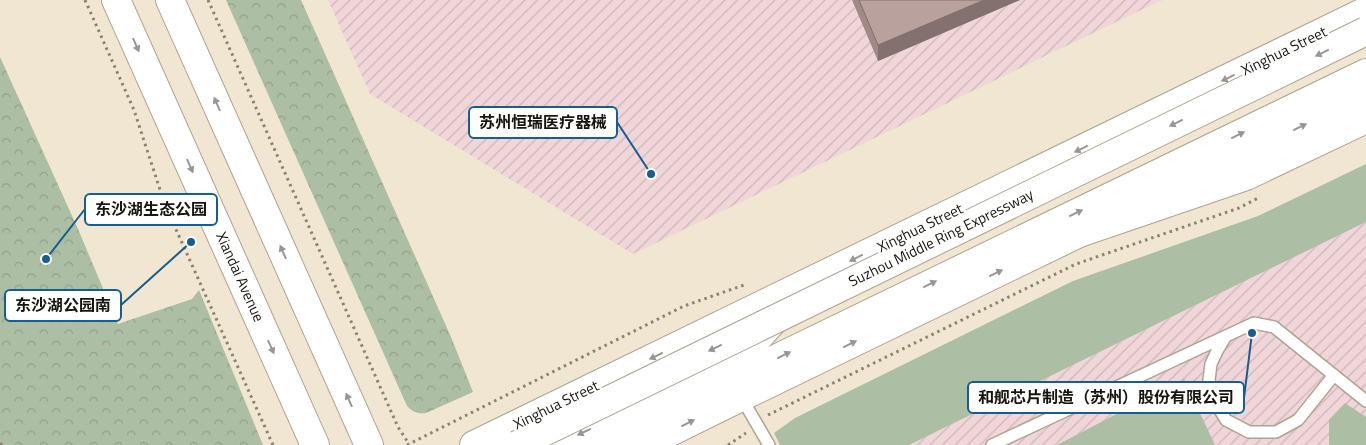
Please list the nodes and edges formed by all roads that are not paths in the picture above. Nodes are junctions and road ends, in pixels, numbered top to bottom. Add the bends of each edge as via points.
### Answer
1 (116, 0) edge
2 (170, 0) edge
3 (1366, 11) edge
4 (1366, 31) edge
5 (1366, 73) edge
6 (1366, 95) edge
7 (1366, 119) edge
8 (1082, 232) junction
9 (810, 281) junction
10 (1226, 336) junction
11 (1334, 375) junction
12 (578, 394) junction
13 (741, 397) junction
14 (1366, 401) edge
15 (315, 445) edge
16 (369, 445) edge
17 (474, 445) edge
18 (517, 445) edge
19 (531, 445) edge
20 (557, 445) edge
21 (598, 445) edge
22 (644, 445) edge
23 (769, 445) edge
24 (992, 445) edge

1 -> 15 main road, Xiandai Avenue
16 -> 2 main road
3 -> 9 main road, Xinghua Street
4 -> 18 main road, Suzhou Middle Ring Expressway, bridge
21 -> 5 main road
8 -> 6 main road
7 - 8 main road via 1246,176
13 -> 8 main road
9 -> 12 main road, Xinghua Street
9 -> 20 main road via 739,359
10 - 11 lane via 1254,323 1274,327
10 - 11 lane via 1211,364 1209,380 1215,402 1226,420 1249,432 1276,432 1298,420
10 - 24 lane
11 - 14 lane
12 - 17 main road, Xinghua Street
12 - 19 main road
22 -> 13 main road
13 - 23 lane

